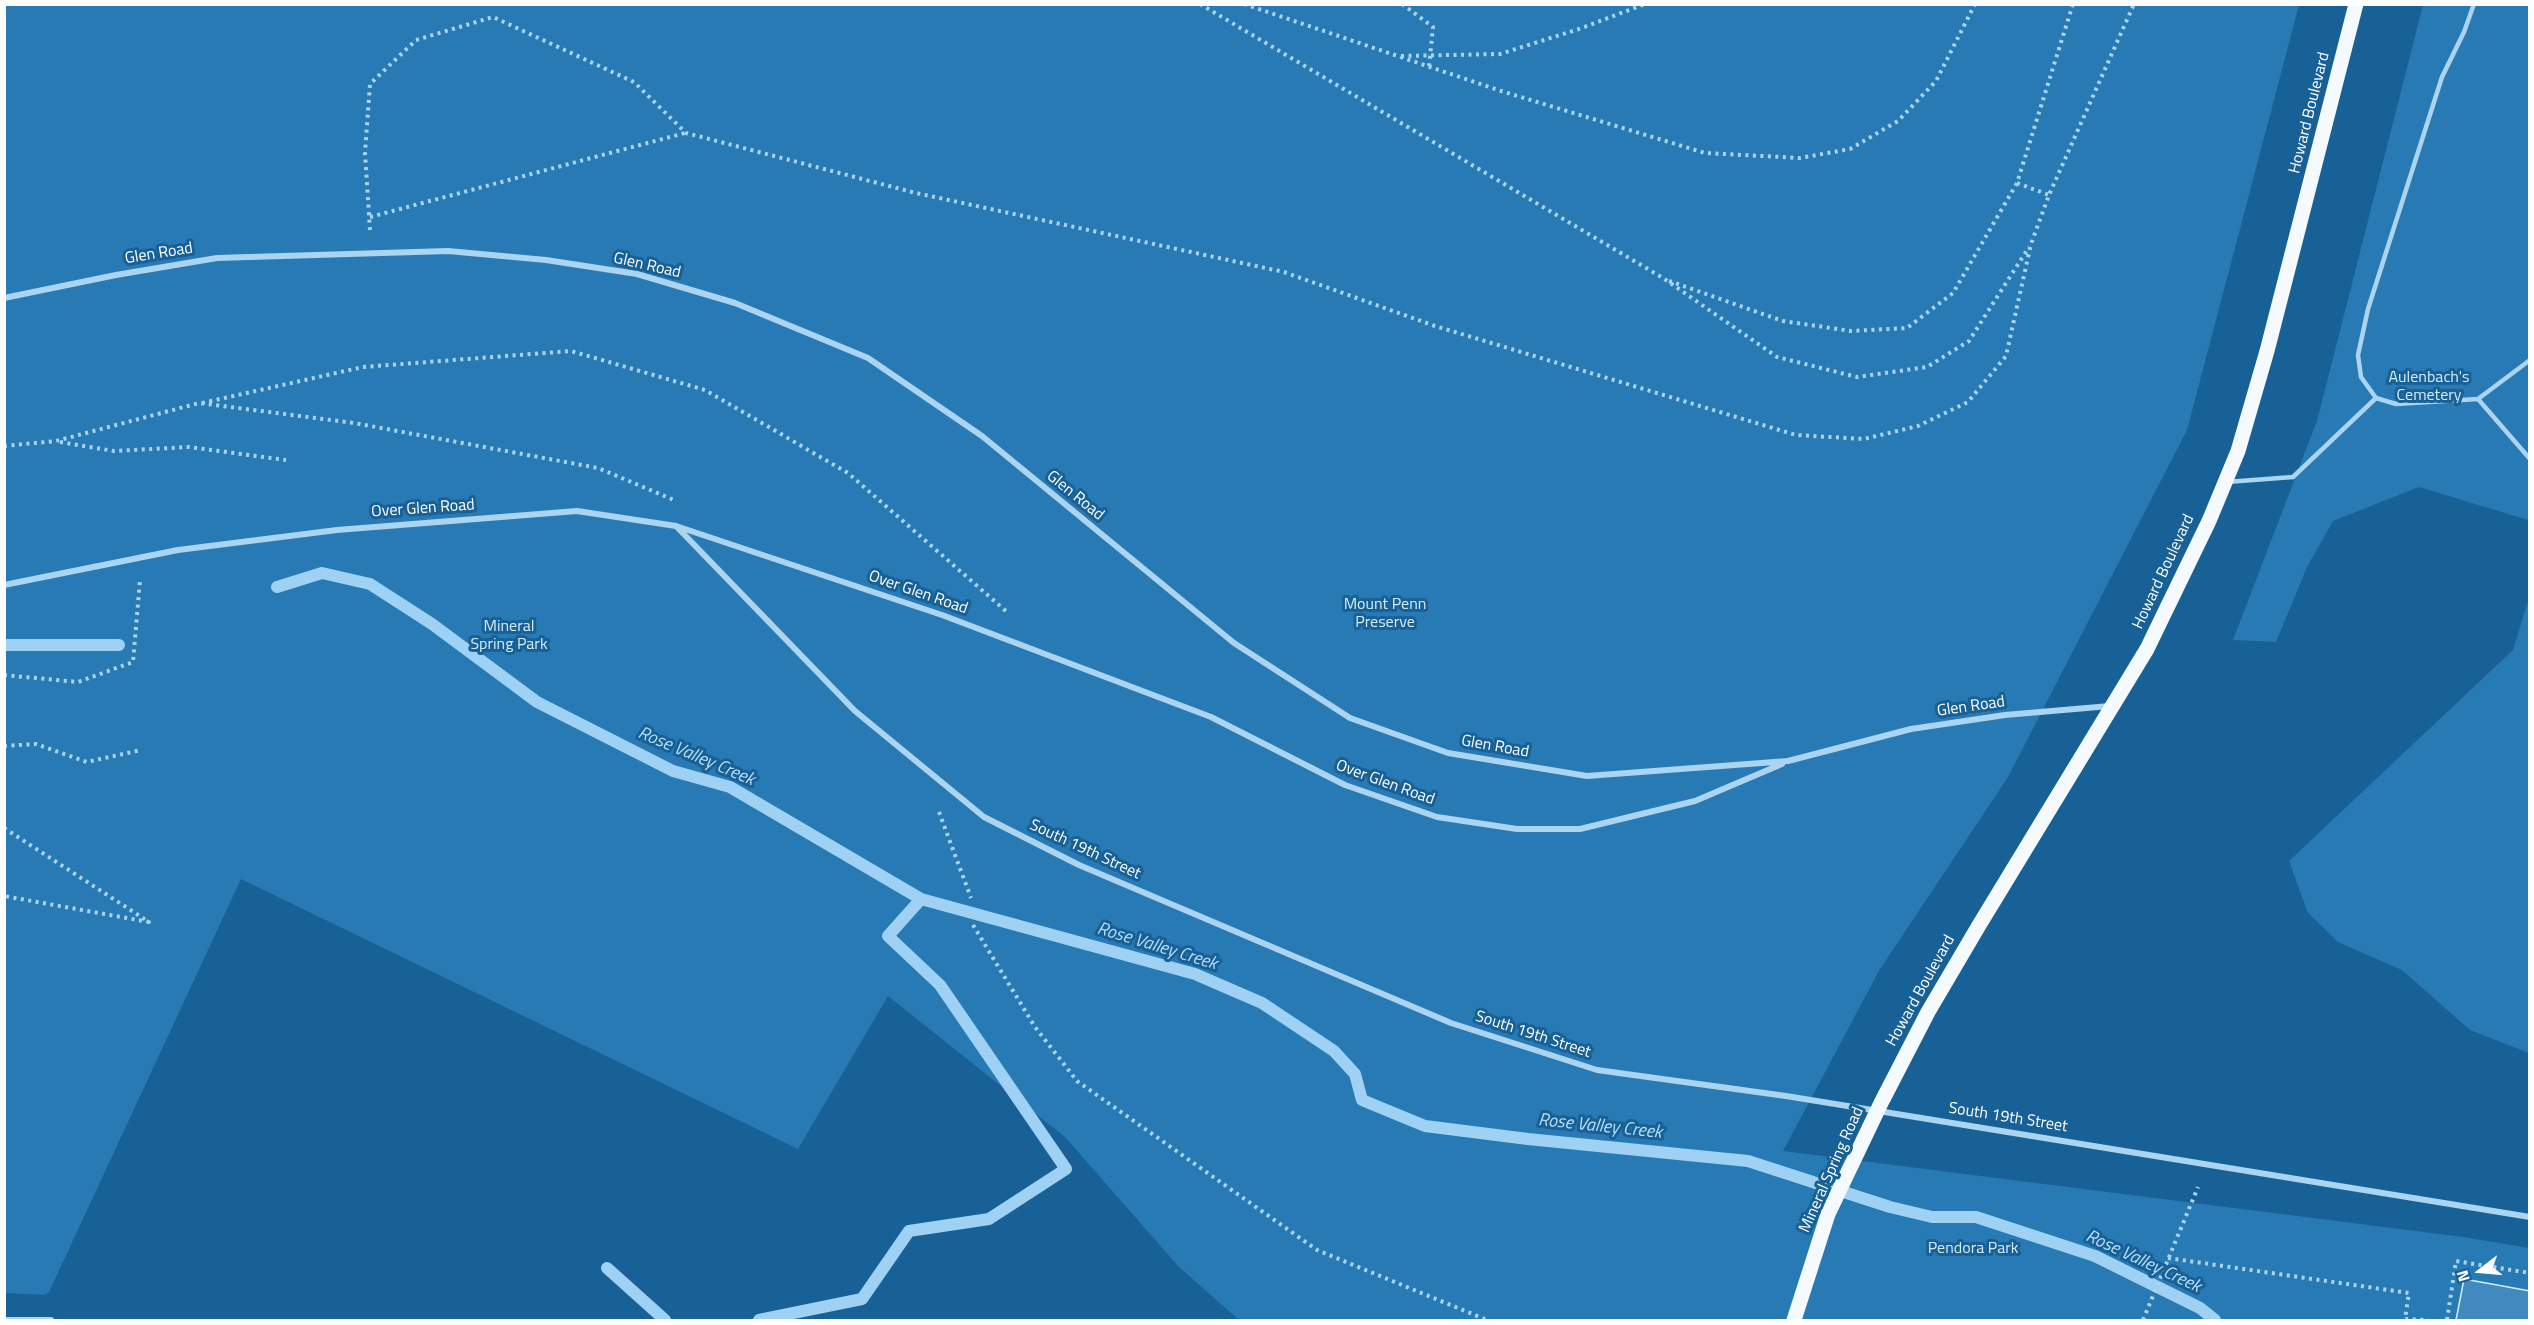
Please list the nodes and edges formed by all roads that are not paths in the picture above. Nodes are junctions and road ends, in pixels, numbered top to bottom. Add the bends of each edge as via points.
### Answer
1 (2356, 4) edge
2 (2474, 4) edge
3 (4, 298) edge
4 (2529, 360) edge
5 (2376, 398) junction
6 (2478, 399) junction
7 (2529, 459) edge
8 (2224, 483) junction
9 (676, 526) junction
10 (4, 585) edge
11 (2114, 705) junction
12 (1788, 761) junction
13 (1881, 1102) joint
14 (2529, 1217) edge
15 (4, 1320) edge
16 (51, 1320) edge
17 (1794, 1320) edge

1 - 8 main road, Howard Boulevard via 2267,351 2238,451
2 - 5 lane via 2442,77 2368,309 2358,355 2361,377
3 - 12 street, Glen Road via 217,258 370,251 448,251 637,274 735,303 868,358 982,436 1234,643 1350,718 1448,753 1587,776
4 - 6 lane
5 - 6 lane via 2396,404
5 - 8 lane via 2293,477
6 - 7 lane
8 - 11 main road, Howard Boulevard via 2147,649
9 - 10 street, Over Glen Road via 576,511 337,530 178,550
9 - 12 street, Over Glen Road via 942,615 1211,717 1345,785 1437,817 1517,829 1580,829 1695,801
9 - 14 street, South 19th Street via 855,711 984,817 1079,865 1451,1023 1597,1070 1786,1096
11 - 12 street, Glen Road via 1911,729
11 - 13 main road, Howard Boulevard via 1928,1012
13 - 17 main road, Mineral Spring Road via 1828,1214
15 - 16 street

